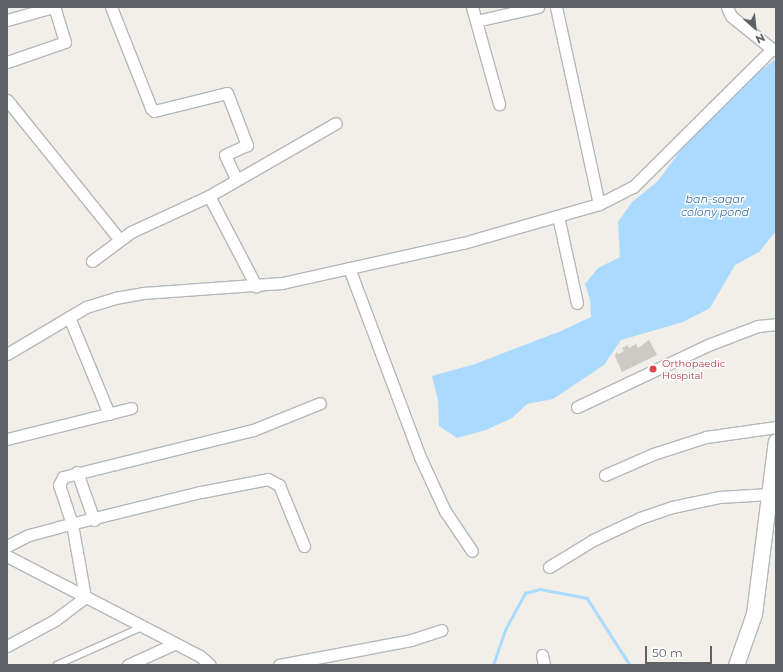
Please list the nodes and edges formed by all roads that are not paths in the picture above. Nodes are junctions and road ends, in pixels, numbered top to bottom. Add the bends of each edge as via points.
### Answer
1 (53, 7) edge
2 (111, 7) edge
3 (472, 7) edge
4 (538, 7) edge
5 (556, 7) edge
6 (728, 7) edge
7 (7, 20) edge
8 (476, 22) junction
9 (774, 49) edge
10 (7, 62) edge
11 (7, 100) edge
12 (500, 104) dead end
13 (336, 123) dead end
14 (236, 179) junction
15 (209, 196) junction
16 (599, 204) junction
17 (558, 216) junction
18 (120, 240) junction
19 (92, 261) dead end
20 (349, 268) junction
21 (256, 286) junction
22 (577, 303) dead end
23 (69, 317) junction
24 (776, 324) edge
25 (7, 354) edge
26 (320, 403) dead end
27 (577, 407) dead end
28 (131, 408) dead end
29 (109, 414) junction
30 (776, 427) edge
31 (7, 439) edge
32 (776, 441) edge
33 (77, 472) junction
34 (605, 475) dead end
35 (769, 494) junction
36 (94, 520) junction
37 (72, 524) junction
38 (7, 546) edge
39 (304, 546) dead end
40 (472, 551) dead end
41 (7, 556) edge
42 (549, 567) dead end
43 (85, 597) junction
44 (142, 627) junction
45 (441, 630) dead end
46 (174, 644) junction
47 (7, 646) edge
48 (56, 665) edge
49 (128, 665) edge
50 (210, 665) edge
51 (279, 665) edge
52 (736, 665) edge

1 - 7 street
1 - 10 street via 65,42
2 - 14 street via 154,111 227,93 247,145 225,155
3 - 8 street
4 - 8 street
5 - 16 street
6 - 9 street via 731,16
8 - 12 street
9 - 16 street via 633,187
11 - 18 street
13 - 14 street
14 - 15 street
15 - 18 street via 161,217
15 - 21 street
16 - 17 street
17 - 20 street via 463,243
17 - 22 street
18 - 19 street
20 - 21 street via 282,284
20 - 40 street via 420,456 444,511
21 - 23 street via 144,293 86,307
23 - 25 street
23 - 29 street
24 - 27 street via 758,326 708,345
26 - 33 street via 253,430
28 - 29 street
29 - 31 street
30 - 34 street via 706,437 653,454
32 - 35 main road
33 - 36 street
33 - 37 street via 63,477 59,485
35 - 42 street via 719,498 672,507 640,518 593,540
35 - 52 main road via 754,614
36 - 37 street
36 - 39 street via 201,492 268,479 279,484
37 - 38 street via 29,535
37 - 43 street
41 - 43 street
43 - 44 street
43 - 47 street via 55,620
44 - 46 street
44 - 48 lane
45 - 51 street via 411,640
46 - 49 street
46 - 50 street via 200,656

